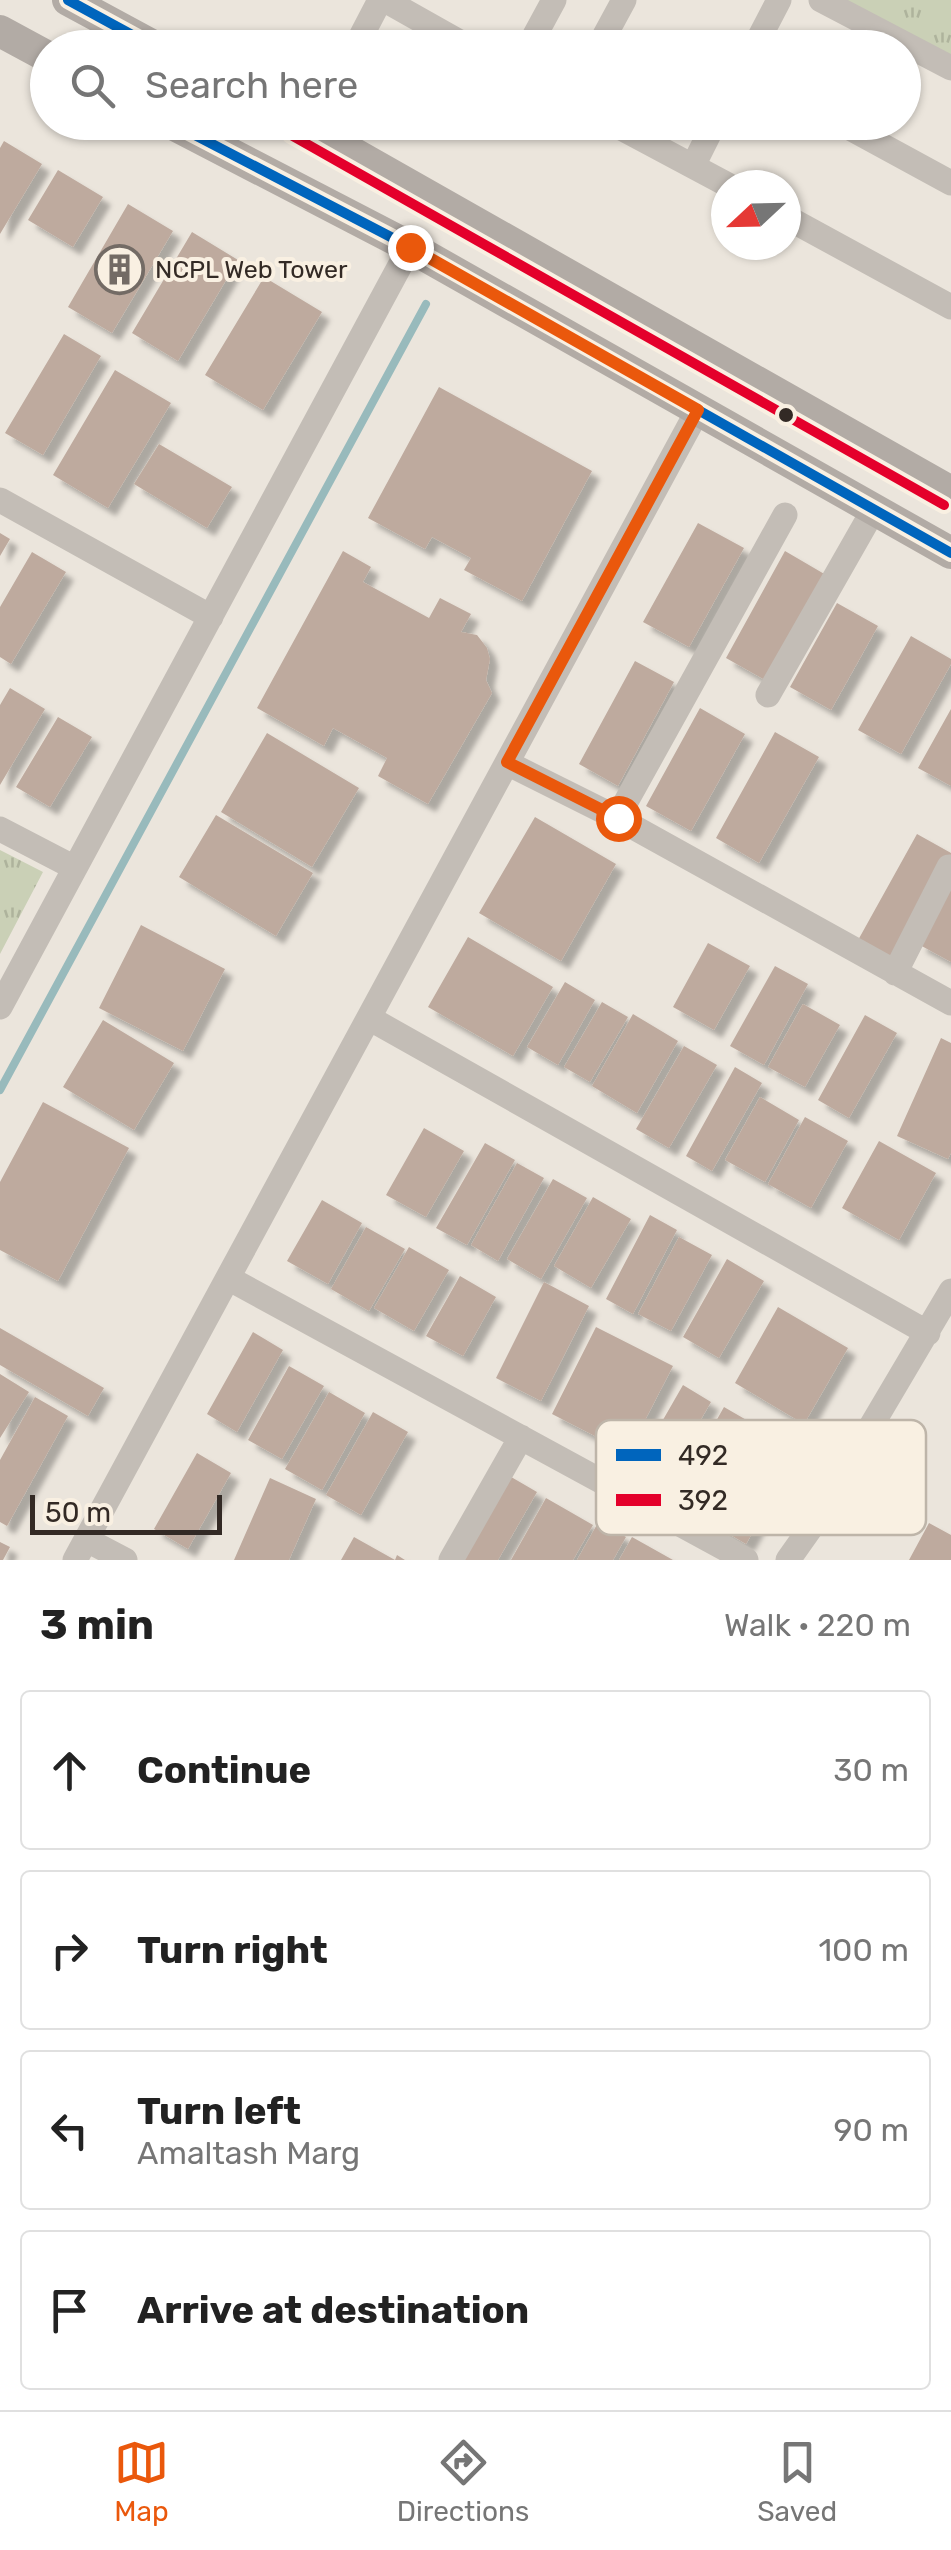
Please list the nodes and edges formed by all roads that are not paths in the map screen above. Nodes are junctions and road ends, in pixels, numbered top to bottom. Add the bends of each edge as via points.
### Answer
1 (68, 0) edge
2 (383, 0) edge
3 (554, 0) edge
4 (624, 0) edge
5 (779, 0) edge
6 (821, 0) edge
7 (124, 30) edge
8 (366, 30) edge
9 (437, 30) edge
10 (538, 30) edge
11 (608, 30) edge
12 (763, 30) edge
13 (878, 30) edge
14 (0, 31) edge
15 (30, 47) edge
16 (921, 52) edge
17 (951, 68) edge
18 (209, 140) edge
19 (335, 140) edge
20 (644, 140) edge
21 (706, 140) edge
22 (872, 140) edge
23 (693, 166) junction
24 (711, 176) edge
25 (951, 183) edge
26 (801, 225) edge
27 (410, 247) junction
28 (951, 307) edge
29 (698, 410) junction
30 (951, 492) edge
31 (0, 500) edge
32 (874, 509) junction
33 (785, 515) dead end
34 (951, 552) edge
35 (210, 617) junction
36 (768, 695) dead end
37 (507, 762) junction
38 (618, 818) junction
39 (0, 828) edge
40 (949, 866) edge
41 (75, 868) junction
42 (895, 973) junction
43 (951, 1003) edge
44 (0, 1007) edge
45 (369, 1018) junction
46 (228, 1278) junction
47 (951, 1290) edge
48 (928, 1333) junction
49 (876, 1420) edge
50 (521, 1437) junction
51 (596, 1478) edge
52 (700, 1535) edge
53 (806, 1535) edge
54 (81, 1550) edge
55 (125, 1560) edge
56 (451, 1560) edge
57 (746, 1560) edge
58 (788, 1560) edge

1 - 7 main road
2 - 8 street
2 - 9 street
3 - 10 street
4 - 11 street
5 - 12 street
6 - 13 street
14 - 15 main road
16 - 17 street
18 - 27 main road
19 - 30 main road
20 - 23 street
21 - 23 street
22 - 25 street
23 - 24 street
26 - 28 street
27 - 29 main road
27 - 35 street
29 - 32 main road
29 - 37 street
31 - 35 street
32 - 34 main road
32 - 36 street
33 - 38 street
35 - 41 street
37 - 38 street
37 - 45 street
38 - 42 street
39 - 41 street
40 - 42 street
41 - 44 street
42 - 43 street
45 - 46 street
45 - 48 street
46 - 50 street
46 - 54 street
47 - 48 street
48 - 49 street
50 - 51 street
50 - 56 street
52 - 57 street
53 - 58 street
54 - 55 street

